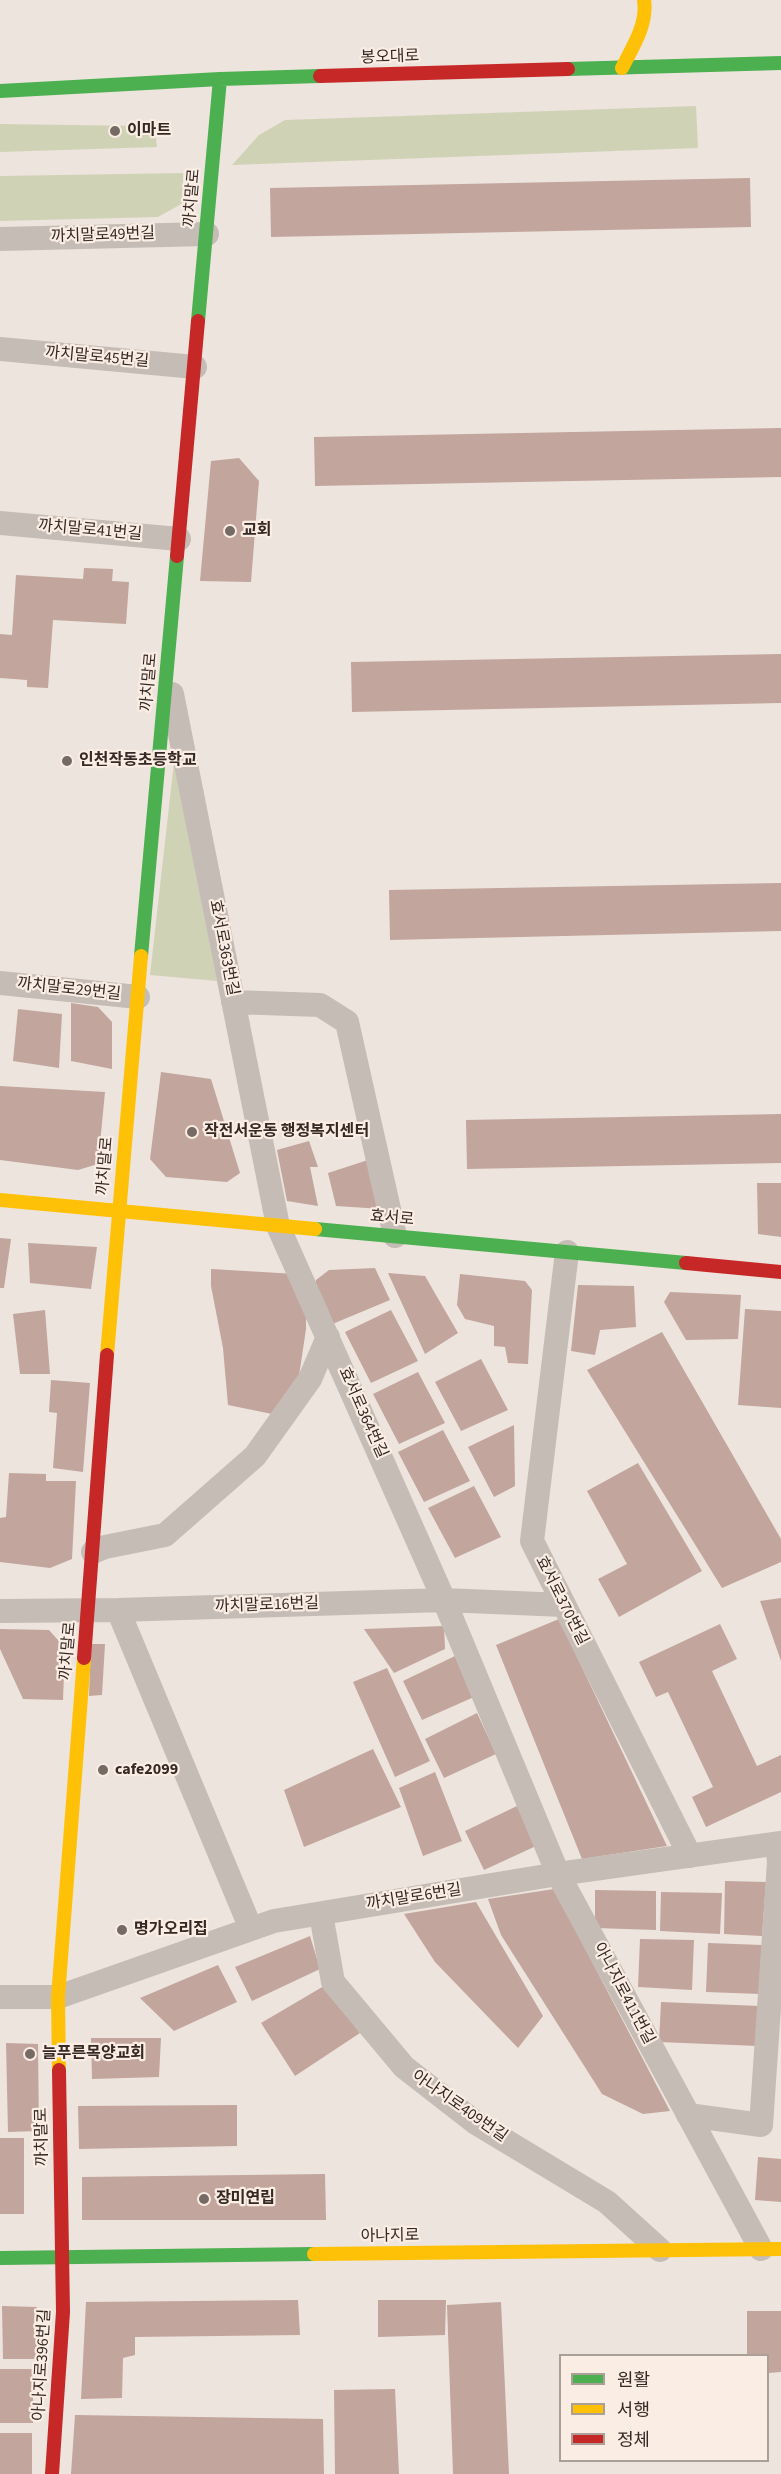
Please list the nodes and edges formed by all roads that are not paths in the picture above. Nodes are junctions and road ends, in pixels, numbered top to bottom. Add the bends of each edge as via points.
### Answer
1 (644, 0) edge
2 (781, 63) edge
3 (622, 68) junction
4 (220, 80) junction
5 (0, 91) edge
6 (207, 234) junction
7 (0, 239) edge
8 (0, 350) edge
9 (195, 367) junction
10 (0, 523) edge
11 (179, 539) junction
12 (167, 670) junction
13 (0, 983) edge
14 (138, 997) junction
15 (234, 1002) junction
16 (0, 1200) edge
17 (118, 1211) junction
18 (279, 1226) junction
19 (395, 1236) junction
20 (567, 1252) junction
21 (781, 1272) edge
22 (328, 1337) junction
23 (93, 1552) junction
24 (444, 1600) junction
25 (564, 1605) junction
26 (0, 1611) edge
27 (89, 1611) junction
28 (118, 1611) junction
29 (779, 1843) edge
30 (690, 1856) junction
31 (558, 1874) junction
32 (321, 1914) junction
33 (251, 1929) junction
34 (3, 1993) edge
35 (58, 1997) junction
36 (688, 2115) junction
37 (771, 2249) edge
38 (660, 2250) junction
39 (61, 2257) junction
40 (0, 2258) edge
41 (52, 2474) edge

1 - 3 street via 647,8
2 - 3 street, 봉오대로
3 - 4 street, 봉오대로
4 - 5 street, 봉오대로
4 - 6 street, 까치말로
6 - 7 street, 까치말로49번길
6 - 9 street, 까치말로
8 - 9 street, 까치말로45번길
9 - 11 street, 까치말로
10 - 11 street, 까치말로41번길
11 - 12 street, 까치말로
12 - 14 street, 까치말로
12 - 15 street, 효서로363번길
13 - 14 street, 까치말로29번길
14 - 17 street, 까치말로
15 - 18 street, 효서로363번길
15 - 19 street via 320,1005 347,1022
16 - 17 street, 효서로
17 - 18 street, 효서로
17 - 23 street, 까치말로
18 - 19 street, 효서로
18 - 22 street, 효서로364번길
19 - 20 street, 효서로
20 - 21 street, 효서로
20 - 25 street, 효서로370번길 via 531,1541
22 - 23 street via 310,1379 255,1455 165,1535
22 - 24 street, 효서로364번길
23 - 27 street, 까치말로
24 - 25 street, 까치말로16번길
24 - 28 street, 까치말로16번길
24 - 31 street, 효서로364번길
25 - 30 street, 효서로370번길
26 - 27 street, 까치말로16번길
27 - 28 street, 까치말로16번길
27 - 35 street, 까치말로
28 - 33 street
29 - 30 street, 까치말로6번길
29 - 36 street via 761,2125
30 - 31 street, 까치말로6번길
31 - 32 street, 까치말로6번길
31 - 36 street, 아나지로411번길
32 - 33 street, 까치말로6번길 via 274,1921
32 - 38 street, 아나지로409번길 via 333,1982 404,2067 476,2123 607,2202
33 - 35 street, 까치말로6번길
34 - 35 street
35 - 39 street, 까치말로
36 - 37 street, 아나지로411번길
37 - 38 street, 아나지로
38 - 39 street, 아나지로
39 - 40 street, 아나지로
39 - 41 street, 아나지로396번길 via 63,2312

